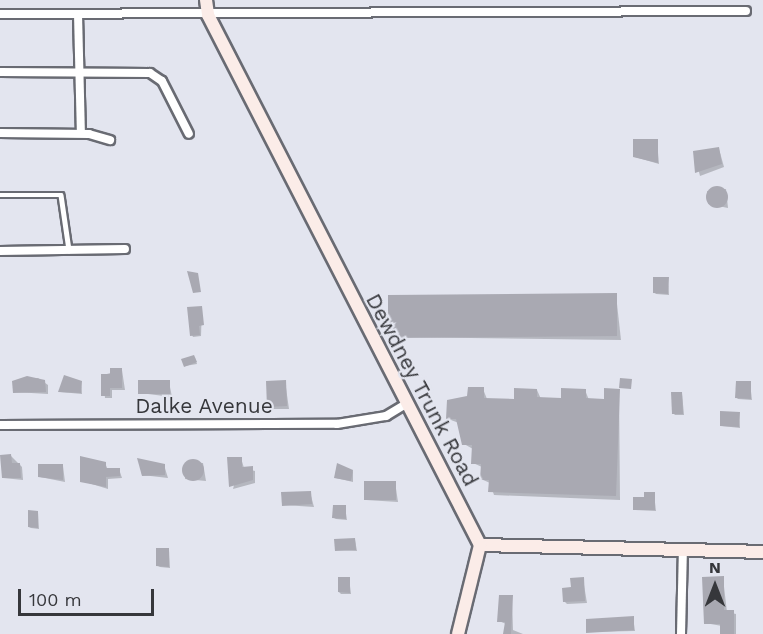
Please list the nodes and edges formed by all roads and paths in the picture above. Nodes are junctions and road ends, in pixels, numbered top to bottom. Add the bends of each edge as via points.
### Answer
1 (206, 0) edge
2 (746, 10) dead end
3 (0, 14) edge
4 (78, 14) junction
5 (208, 15) junction
6 (0, 72) edge
7 (80, 73) junction
8 (0, 133) edge
9 (81, 134) junction
10 (189, 134) dead end
11 (110, 140) dead end
12 (0, 195) edge
13 (125, 249) dead end
14 (69, 250) junction
15 (0, 251) edge
16 (404, 405) junction
17 (0, 425) edge
18 (480, 545) junction
19 (682, 549) junction
20 (763, 552) edge
21 (458, 634) edge
22 (681, 634) edge

1 - 5 main road, Dewdney Trunk Road
2 - 5 street
3 - 4 street
4 - 5 street
4 - 7 street
5 - 16 main road, Dewdney Trunk Road
6 - 7 street
7 - 9 street
7 - 10 street via 150,73 162,81
8 - 9 street
9 - 11 street
12 - 14 lane via 61,195
13 - 14 street
14 - 15 street
16 - 17 street, Dalke Avenue via 386,416 337,424
16 - 18 main road, Dewdney Trunk Road
18 - 19 main road
18 - 21 main road
19 - 20 main road
19 - 22 street

